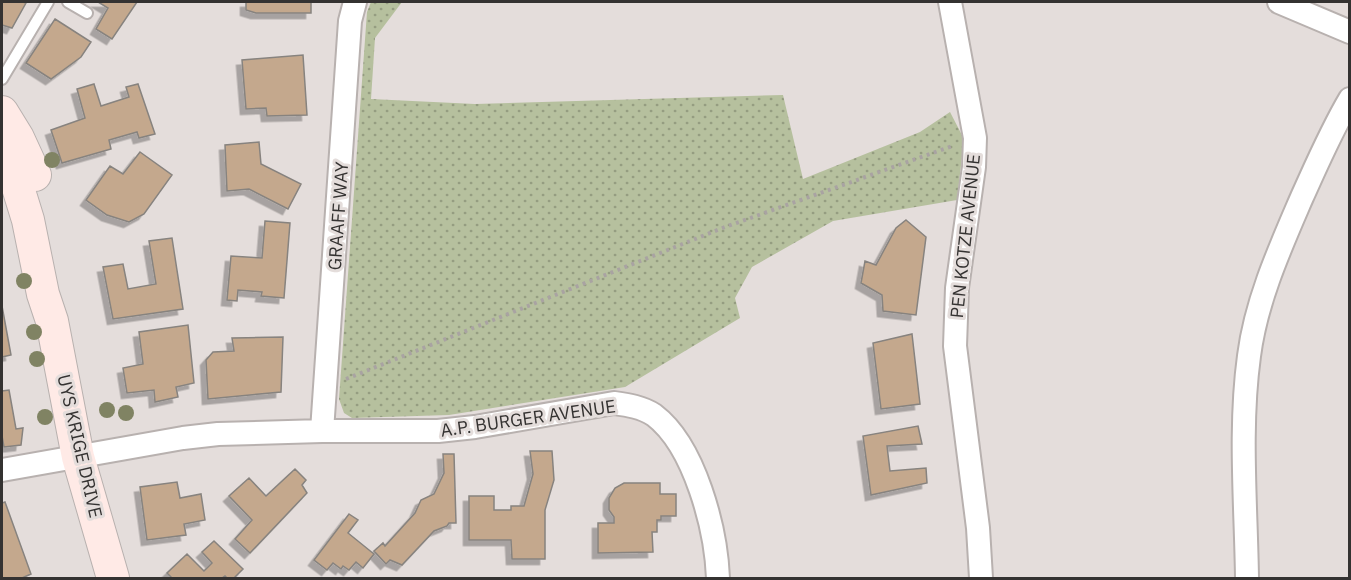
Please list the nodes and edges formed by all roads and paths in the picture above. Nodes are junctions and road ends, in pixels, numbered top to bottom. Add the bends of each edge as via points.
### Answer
1 (48, 2) edge
2 (68, 2) edge
3 (355, 2) edge
4 (951, 2) edge
5 (1279, 2) edge
6 (87, 13) dead end
7 (1350, 32) edge
8 (2, 79) edge
9 (1350, 99) edge
10 (2, 112) edge
11 (975, 138) junction
12 (2, 152) edge
13 (52, 321) junction
14 (326, 387) junction
15 (322, 431) junction
16 (78, 457) junction
17 (2, 470) edge
18 (114, 576) edge
19 (718, 579) edge
20 (981, 579) edge
21 (1247, 579) edge

1 - 8 lane
2 - 6 lane
3 - 14 street, GRAAFF WAY via 350,21
4 - 11 street, PEN KOTZE AVENUE
5 - 7 street
9 - 21 street via 1332,128 1284,238 1249,354 1244,404
10 - 13 street, UYS KRIGE DRIVE via 26,153 42,198 53,256
11 - 14 path via 725,227
11 - 20 street, PEN KOTZE AVENUE via 957,288 955,346
12 - 13 street, UYS KRIGE DRIVE via 22,196
13 - 16 street, UYS KRIGE DRIVE
14 - 15 street, GRAAFF WAY
15 - 16 street, A.P. BURGER AVENUE via 218,434
15 - 19 street, A.P. BURGER AVENUE via 438,431 596,405 637,407 667,426 687,454 713,534
16 - 17 street, A.P. BURGER AVENUE
16 - 18 street, UYS KRIGE DRIVE

